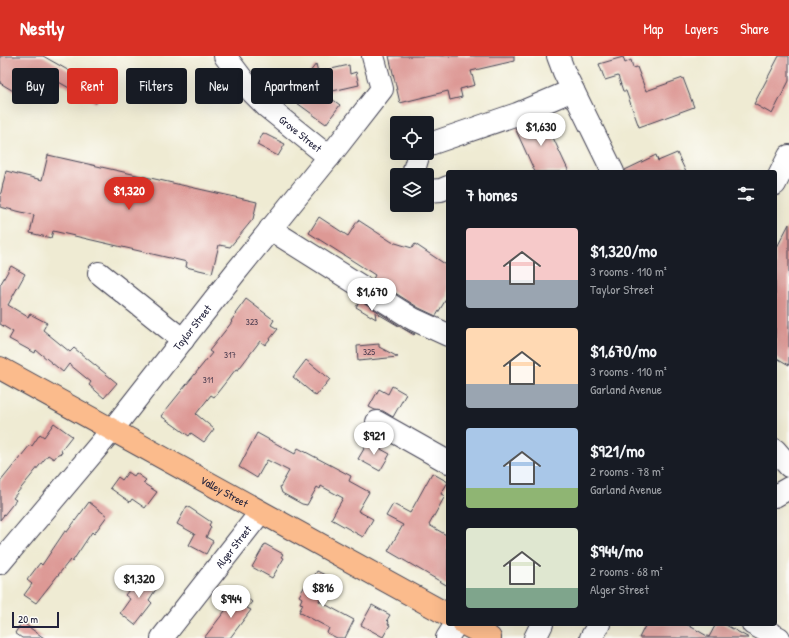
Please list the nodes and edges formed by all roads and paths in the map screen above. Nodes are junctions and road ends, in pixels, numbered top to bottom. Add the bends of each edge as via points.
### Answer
1 (225, 56) edge
2 (374, 56) edge
3 (558, 56) edge
4 (573, 90) junction
5 (434, 143) edge
6 (329, 157) junction
7 (789, 157) edge
8 (612, 170) edge
9 (777, 180) edge
10 (446, 188) edge
11 (434, 190) edge
12 (270, 229) junction
13 (99, 273) dead end
14 (446, 334) edge
15 (183, 340) junction
16 (0, 368) edge
17 (377, 422) dead end
18 (112, 430) junction
19 (777, 452) edge
20 (446, 461) edge
21 (789, 466) edge
22 (789, 488) edge
23 (777, 495) edge
24 (260, 513) junction
25 (0, 563) edge
26 (446, 614) edge
27 (455, 626) edge
28 (468, 626) edge
29 (541, 626) edge
30 (598, 626) edge
31 (757, 626) edge
32 (162, 638) edge
33 (447, 638) edge
34 (490, 638) edge
35 (535, 638) edge
36 (591, 638) edge
37 (779, 638) edge

1 - 6 street, Grove Street via 262,102
2 - 6 street, Taylor Street via 382,89
3 - 4 street
4 - 5 street via 517,114
4 - 8 street
6 - 12 street, Taylor Street
7 - 9 street
10 - 11 street
12 - 14 street via 413,319
12 - 15 street, Taylor Street
13 - 15 street
15 - 18 street, Taylor Street
16 - 18 main road, Valley Street
17 - 20 street
18 - 24 main road, Valley Street
18 - 25 street, Taylor Street
19 - 21 street
22 - 23 street
24 - 26 main road, Valley Street
24 - 32 street, Alger Street
27 - 33 street
28 - 34 main road
29 - 35 street
30 - 36 street
31 - 37 street

